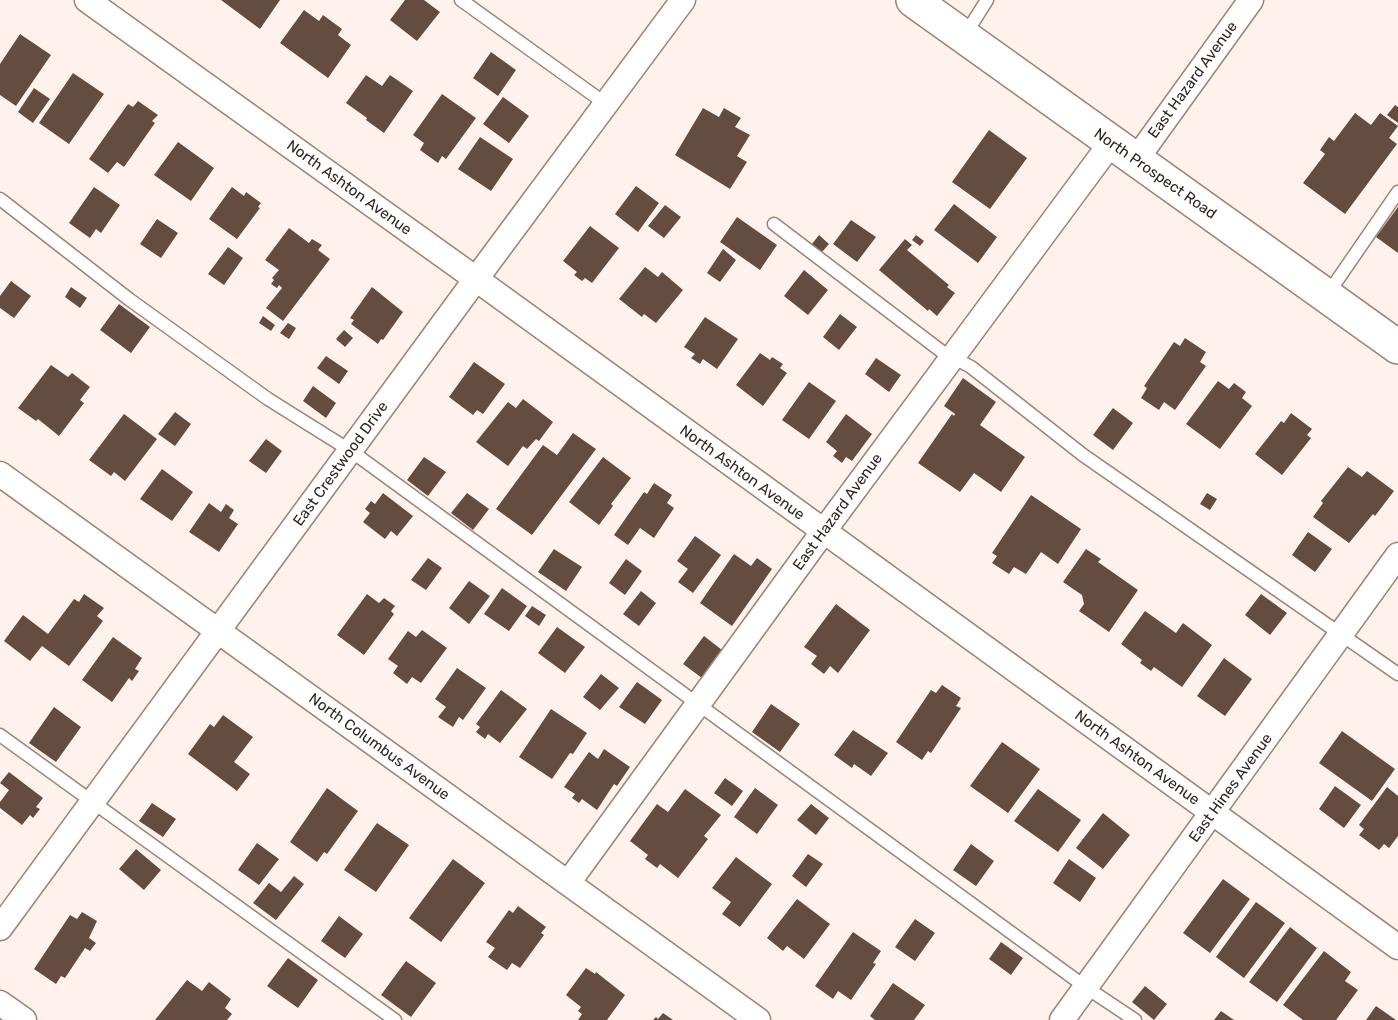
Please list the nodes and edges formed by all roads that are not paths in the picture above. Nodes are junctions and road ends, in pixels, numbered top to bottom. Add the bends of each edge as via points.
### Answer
1 (87, 0) edge
2 (461, 0) edge
3 (683, 0) edge
4 (913, 0) edge
5 (987, 0) edge
6 (1251, 0) edge
7 (964, 37) junction
8 (606, 104) junction
9 (1123, 152) junction
10 (1398, 192) edge
11 (0, 199) edge
12 (774, 224) dead end
13 (476, 279) junction
14 (1327, 296) junction
15 (1398, 347) edge
16 (952, 357) junction
17 (351, 451) junction
18 (0, 474) edge
19 (823, 532) junction
20 (1398, 555) edge
21 (219, 631) junction
22 (1341, 633) junction
23 (1398, 674) edge
24 (698, 705) junction
25 (0, 735) edge
26 (93, 802) junction
27 (1213, 812) junction
28 (568, 883) junction
29 (0, 928) edge
30 (1398, 947) edge
31 (1087, 988) junction
32 (0, 1003) edge
33 (24, 1020) edge
34 (395, 1020) edge
35 (758, 1020) edge
36 (1062, 1020) edge
37 (1135, 1020) edge

1 - 13 street, North Ashton Avenue
2 - 8 lane
3 - 8 street, East Crestwood Drive
4 - 7 main road, North Prospect Road
5 - 7 lane
6 - 9 street, East Hazard Avenue
7 - 9 main road, North Prospect Road
8 - 13 street, East Crestwood Drive
9 - 14 main road, North Prospect Road
9 - 16 street, East Hazard Avenue
10 - 14 lane
11 - 17 lane via 268,399
12 - 16 lane
13 - 17 street, East Crestwood Drive
13 - 19 street, North Ashton Avenue
14 - 15 main road, North Prospect Road
16 - 19 street, East Hazard Avenue
16 - 22 lane via 971,367 1083,456
17 - 21 street, East Crestwood Drive
17 - 24 lane
18 - 21 street, North Columbus Avenue
19 - 24 street, East Hazard Avenue
19 - 27 street, North Ashton Avenue
20 - 22 street, East Hines Avenue
21 - 26 street, East Crestwood Drive
21 - 28 street, North Columbus Avenue
22 - 23 lane
22 - 27 street, East Hines Avenue
24 - 28 street, East Hazard Avenue
24 - 31 lane
25 - 26 lane
26 - 29 street, East Crestwood Drive
26 - 34 lane
27 - 30 street, North Ashton Avenue
27 - 31 street, East Hines Avenue
28 - 35 street, North Columbus Avenue
31 - 36 street, East Hines Avenue
31 - 37 lane
32 - 33 street

